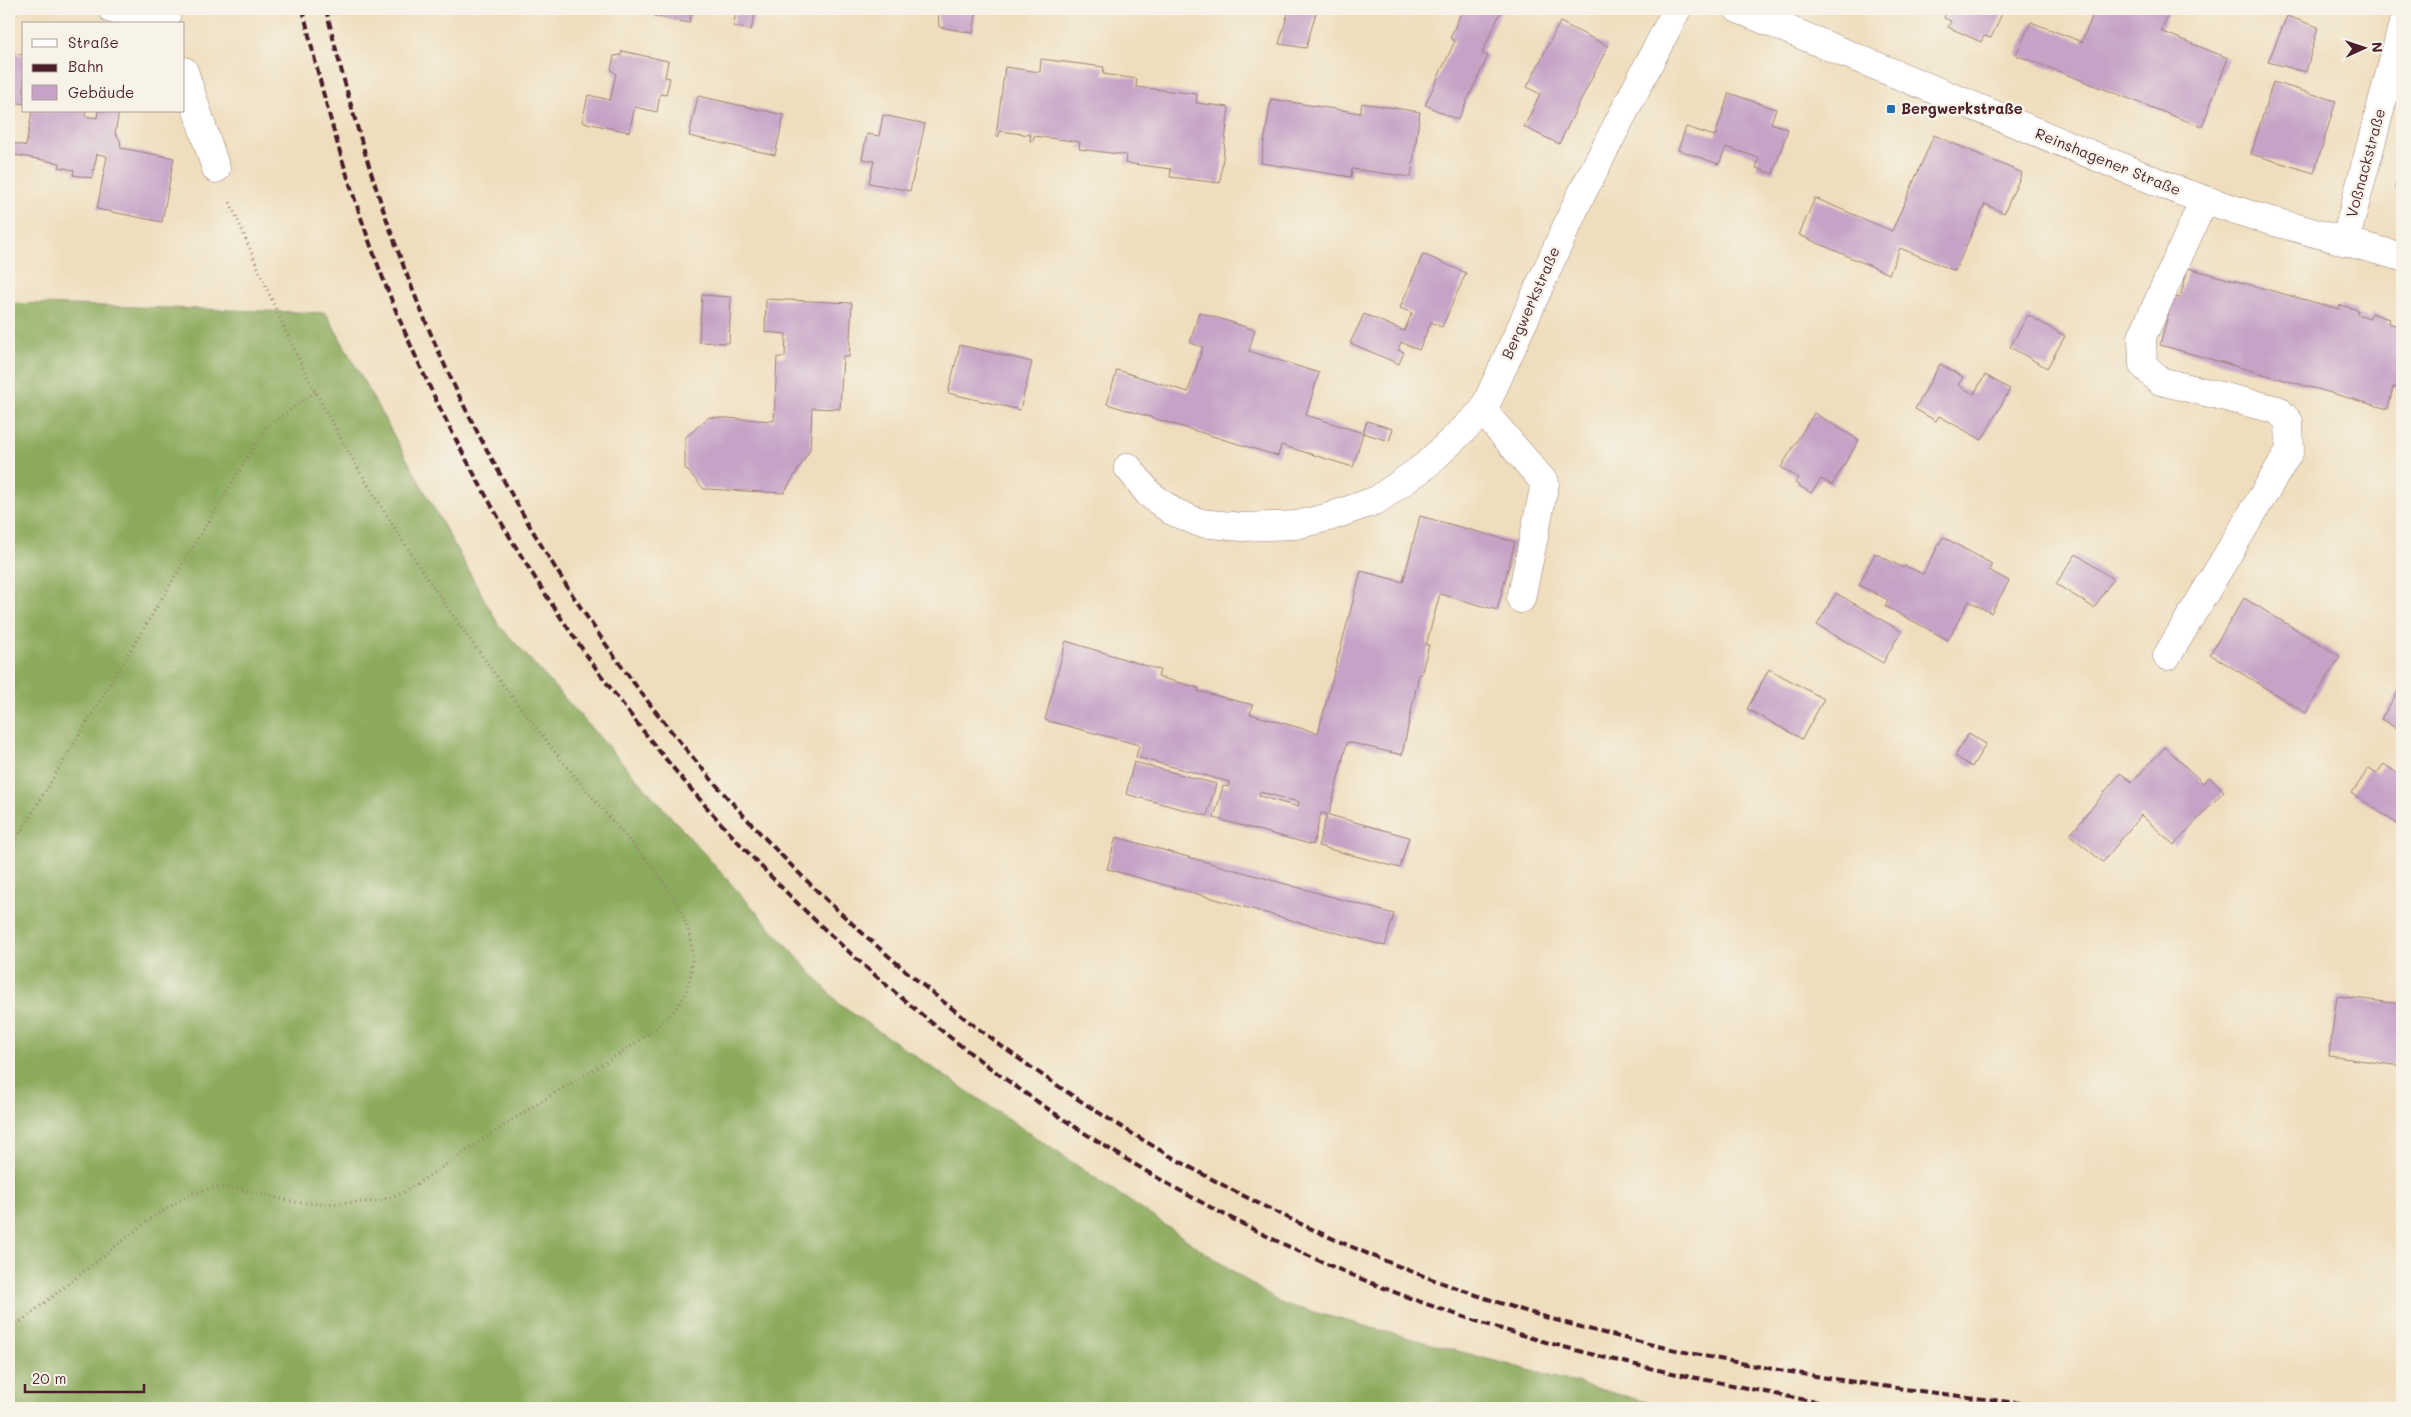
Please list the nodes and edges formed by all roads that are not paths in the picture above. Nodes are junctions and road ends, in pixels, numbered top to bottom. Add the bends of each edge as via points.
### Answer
1 (112, 9) edge
2 (1677, 9) edge
3 (1738, 9) edge
4 (166, 17) edge
5 (2402, 27) edge
6 (185, 74) edge
7 (216, 168) road end
8 (2204, 200) junction
9 (2345, 242) junction
10 (2402, 257) edge
11 (1483, 410) junction
12 (1128, 467) dead end
13 (1521, 599) dead end
14 (2167, 656) dead end

1 - 4 street
2 - 11 street, Bergwerkstraße via 1578,201
3 - 8 street, Reinshagener Straße
5 - 9 street, Voßnackstraße
6 - 7 street
8 - 9 street, Reinshagener Straße
8 - 14 street via 2142,337 2143,366 2160,381 2278,410 2289,422 2290,450
9 - 10 street, Reinshagener Straße
11 - 12 street, Bergwerkstraße via 1425,466 1377,500 1296,526 1242,527 1200,523 1172,511 1148,494
11 - 13 street via 1545,483

